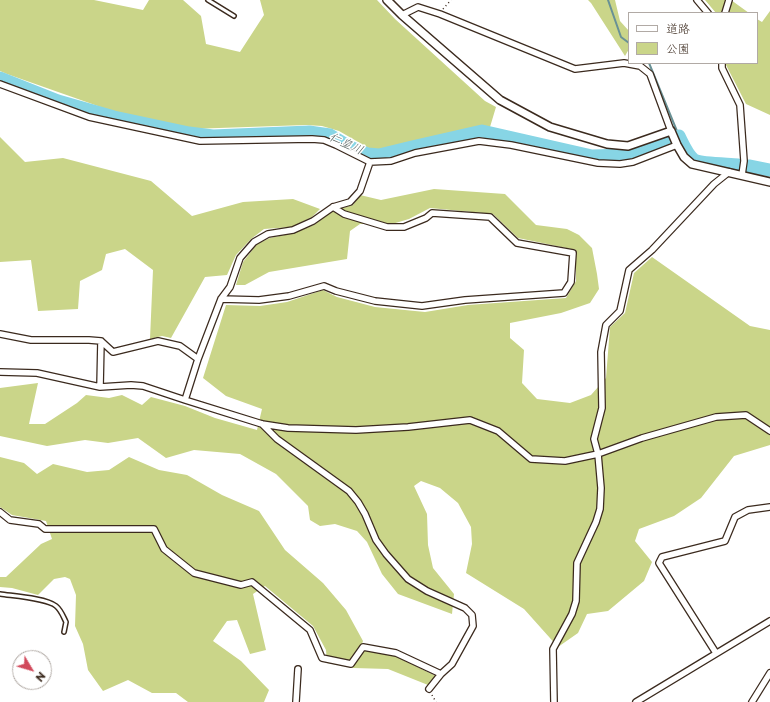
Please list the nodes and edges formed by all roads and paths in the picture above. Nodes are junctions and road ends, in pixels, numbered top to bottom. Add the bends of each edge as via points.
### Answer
1 (208, 0) edge
2 (387, 0) edge
3 (451, 0) edge
4 (697, 0) edge
5 (729, 0) edge
6 (707, 12) edge
7 (725, 12) edge
8 (440, 14) junction
9 (402, 15) junction
10 (234, 16) dead end
11 (628, 64) edge
12 (629, 64) edge
13 (722, 64) edge
14 (0, 84) edge
15 (672, 131) junction
16 (678, 146) junction
17 (370, 162) junction
18 (729, 172) junction
19 (742, 175) junction
20 (770, 182) edge
21 (333, 207) junction
22 (221, 299) junction
23 (0, 334) edge
24 (101, 341) junction
25 (198, 359) junction
26 (0, 372) edge
27 (100, 387) junction
28 (185, 400) junction
29 (262, 424) junction
30 (770, 431) edge
31 (598, 454) junction
32 (770, 507) edge
33 (0, 512) edge
34 (0, 594) edge
35 (770, 621) edge
36 (64, 632) dead end
37 (716, 653) junction
38 (298, 669) dead end
39 (770, 673) edge
40 (441, 674) junction
41 (430, 689) joint
42 (296, 702) edge
43 (436, 702) edge
44 (554, 702) edge
45 (636, 702) edge
46 (752, 702) edge

1 - 10 lane
2 - 9 street
3 - 8 path
4 - 6 street
5 - 7 street
8 - 9 street via 418,7
8 - 11 street via 575,69
9 - 15 street via 500,100 550,127 606,144 628,146
12 - 15 street via 640,66 650,74
13 - 19 street via 740,105 744,160
14 - 17 street via 89,117 176,137 200,142 324,140
15 - 16 street
16 - 17 street via 633,162 598,164 511,145 479,141 415,153 391,161
16 - 18 street via 684,157 692,164
17 - 21 street via 360,190 350,202
18 - 19 street
18 - 31 street via 629,270 620,311 606,325 601,352 602,408 594,439
19 - 20 street
21 - 22 street via 313,221 293,230 268,234 254,242 240,258 230,287
21 - 22 street via 344,214 387,228 404,227 432,213 490,217 517,243 573,253 571,282 564,292 422,306 375,301 324,286 289,296 259,300
22 - 25 street
23 - 24 street via 31,340
24 - 25 street via 113,352 158,341 180,346
24 - 27 street
25 - 28 street
26 - 27 street via 37,373
27 - 28 street via 143,386
28 - 29 street
29 - 31 street via 288,428 356,430 470,420 498,431 531,459 565,461
29 - 40 street via 277,439 349,491 365,514 376,540 408,579 427,591 465,608 472,615 473,626 452,664
30 - 31 street via 746,415 716,417 642,438
31 - 44 street via 600,509 577,563 576,601 572,614 553,649
32 - 37 street via 748,510 735,516 725,541 662,557 659,563
33 - 40 street via 10,520 39,524 45,529 154,529 164,549 194,573 241,585 252,582 310,630 322,658 351,664 363,647 396,653
34 - 36 lane via 45,601 55,606 66,622
35 - 37 street
37 - 45 street
38 - 42 street
39 - 46 street
40 - 41 street
41 - 43 path

